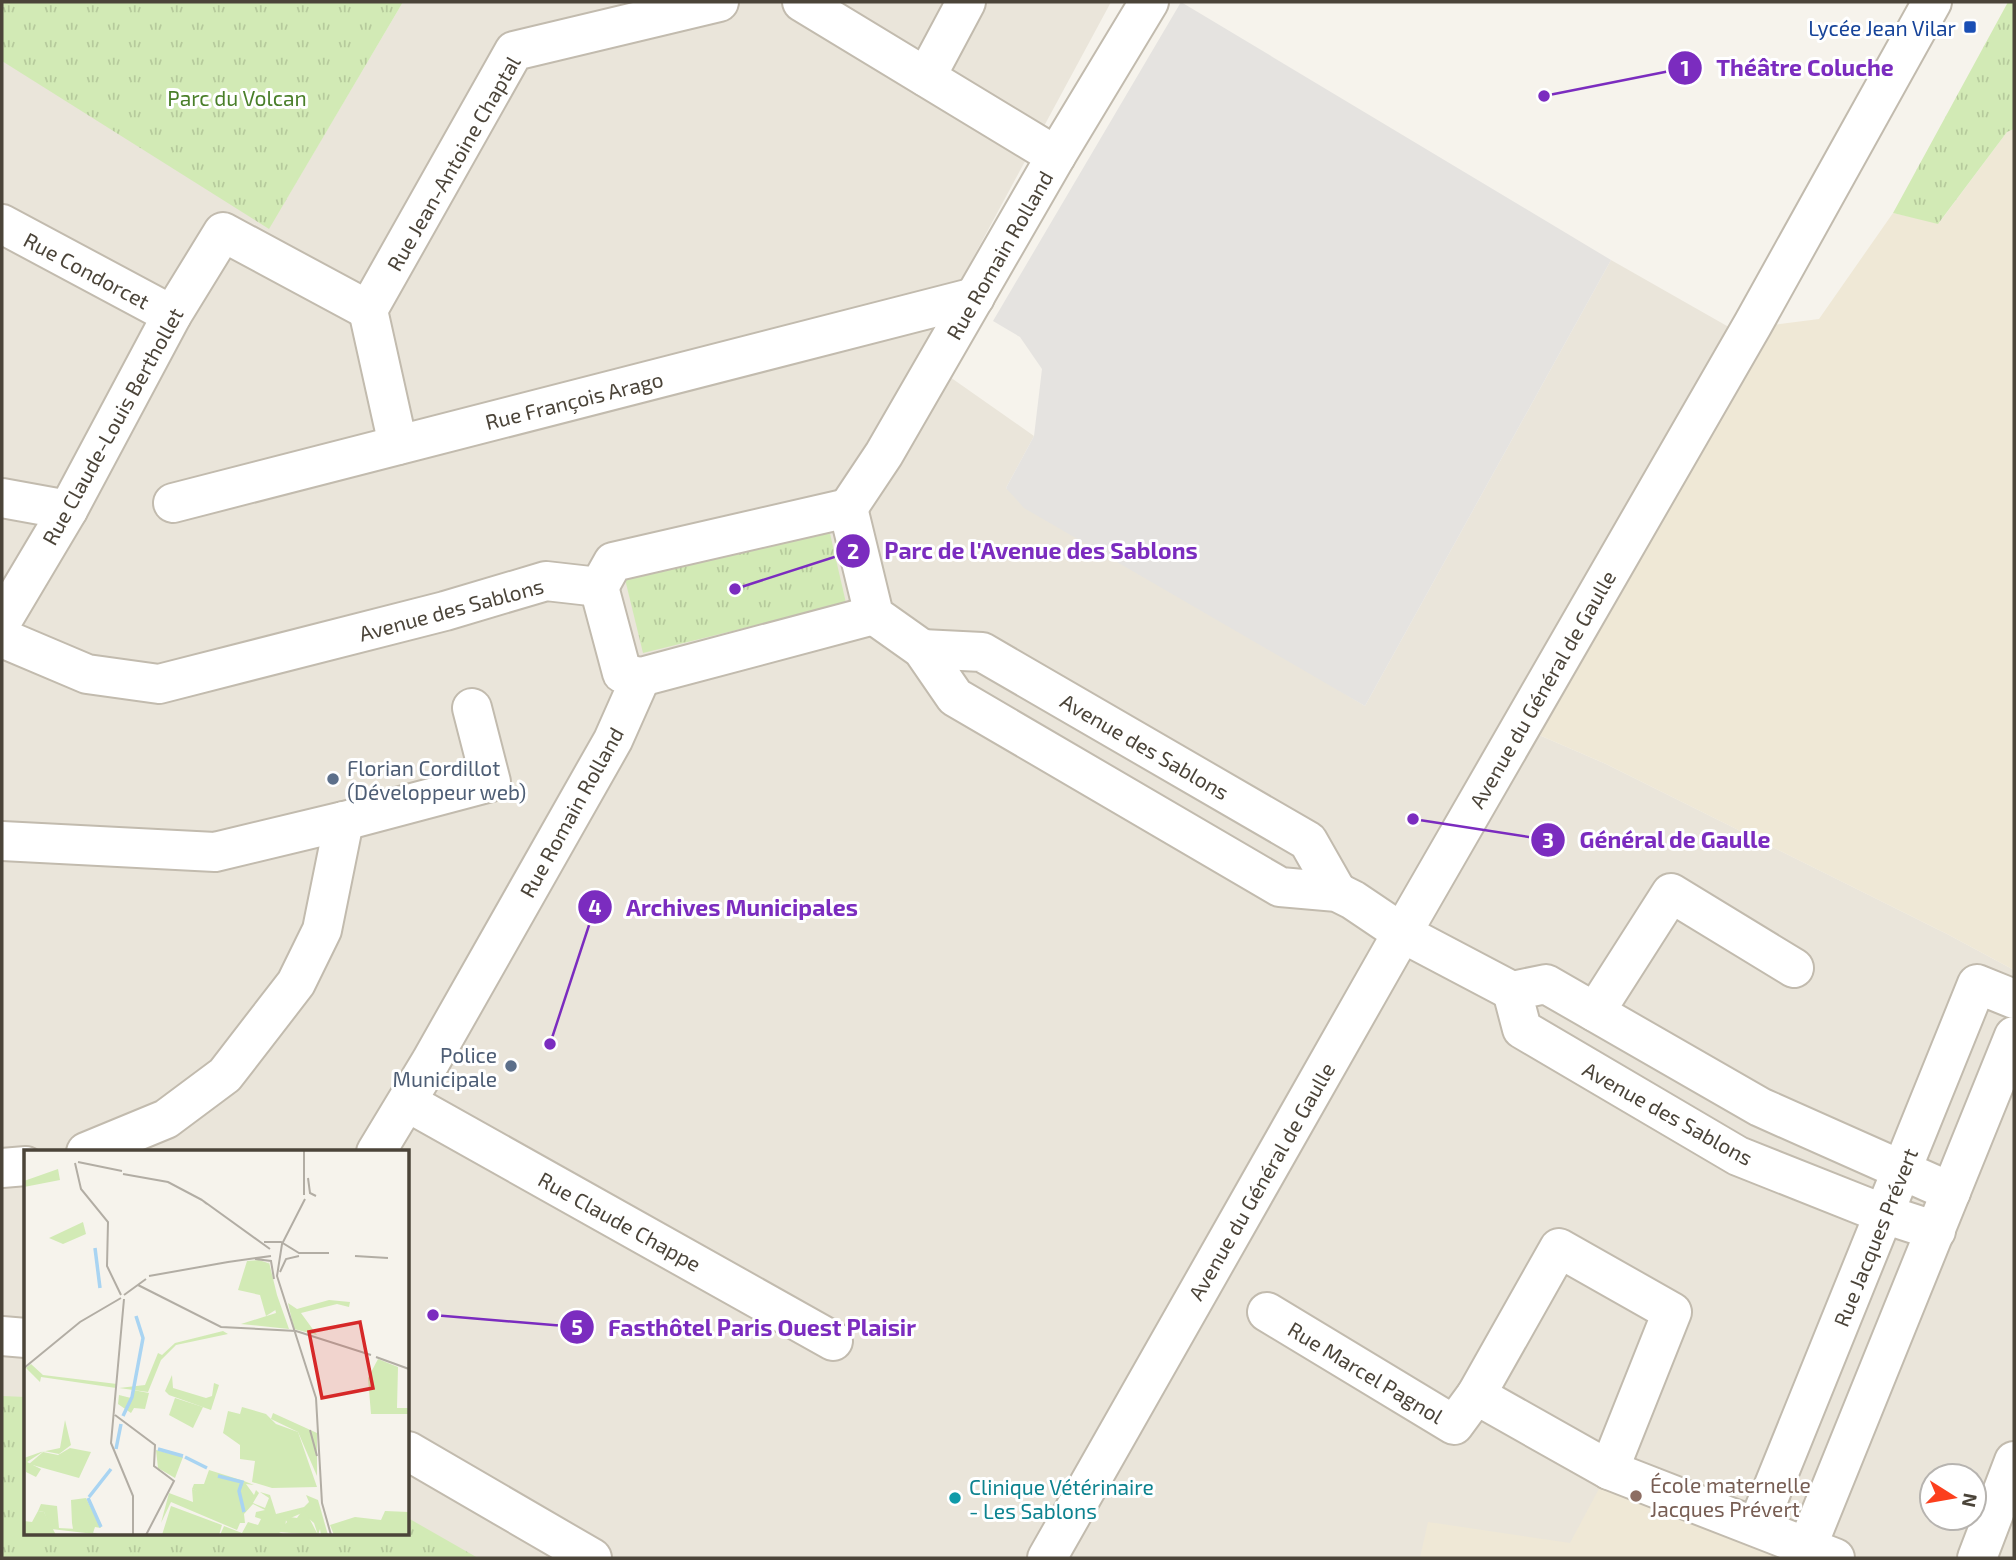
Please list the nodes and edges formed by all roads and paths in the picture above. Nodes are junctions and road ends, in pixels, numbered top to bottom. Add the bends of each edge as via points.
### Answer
1 (719, 2) edge
2 (802, 2) edge
3 (966, 2) edge
4 (1149, 2) edge
5 (1932, 2) edge
6 (642, 11) edge
7 (926, 77) junction
8 (1056, 156) junction
9 (2, 224) edge
10 (975, 296) junction
11 (368, 310) junction
12 (173, 315) junction
13 (398, 445) junction
14 (2, 498) edge
15 (173, 503) dead end
16 (848, 508) junction
17 (68, 510) junction
18 (599, 587) junction
19 (874, 615) junction
20 (2, 621) edge
21 (2, 638) edge
22 (922, 649) junction
23 (642, 677) junction
24 (472, 708) dead end
25 (344, 821) junction
26 (2, 841) edge
27 (1337, 892) junction
28 (1402, 933) junction
29 (1794, 968) dead end
30 (1512, 991) junction
31 (2014, 999) edge
32 (1595, 1012) junction
33 (2012, 1050) edge
34 (407, 1102) junction
35 (91, 1150) edge
36 (377, 1150) edge
37 (24, 1166) edge
38 (2, 1168) edge
39 (1902, 1170) junction
40 (1951, 1192) junction
41 (1884, 1214) junction
42 (1936, 1231) junction
43 (1267, 1312) dead end
44 (2, 1336) edge
45 (24, 1338) edge
46 (833, 1341) dead end
47 (1476, 1395) junction
48 (410, 1452) edge
49 (2014, 1461) edge
50 (1608, 1470) junction
51 (1757, 1527) junction
52 (1821, 1553) edge
53 (592, 1558) edge
54 (1047, 1558) edge
55 (1977, 1558) edge

1 - 6 street, Rue Jean-Antoine Chaptal
2 - 7 street
3 - 7 street
4 - 8 street, Rue Romain Rolland
5 - 28 street, Avenue du Général de Gaulle via 1753,324
6 - 11 street, Rue Jean-Antoine Chaptal via 514,51
7 - 8 street
8 - 10 street, Rue Romain Rolland
9 - 12 street, Rue Condorcet
10 - 13 street, Rue François Arago
10 - 16 street, Rue Romain Rolland
11 - 12 street, Rue Claude-Louis Berthollet via 223,232
11 - 13 street
12 - 17 street, Rue Claude-Louis Berthollet
13 - 15 street, Rue François Arago
14 - 17 street
16 - 18 street via 613,562
16 - 19 street
17 - 20 street, Rue Claude-Louis Berthollet
18 - 21 street, Avenue des Sablons via 546,581 159,684 87,674
18 - 23 street via 622,673
19 - 22 street
19 - 23 street
22 - 27 street via 954,697 1280,887
22 - 27 street, Avenue des Sablons via 982,652 1308,841
23 - 34 street, Rue Romain Rolland via 613,740
24 - 25 street via 491,782
25 - 26 street via 215,852
25 - 35 street via 322,930 296,983 225,1074 166,1119
27 - 28 street
28 - 30 street
28 - 54 street, Avenue du Général de Gaulle
29 - 32 street via 1671,893
30 - 32 street via 1546,984
30 - 41 street, Avenue des Sablons via 1521,1030 1738,1156
31 - 39 street, Rue Jacques Prévert via 1977,984
32 - 39 street via 1760,1107
33 - 40 street
34 - 36 street, Rue Romain Rolland
34 - 46 street, Rue Claude Chappe
37 - 38 street
39 - 40 street
39 - 41 street, Rue Jacques Prévert
40 - 42 street
41 - 42 street, Avenue des Sablons
41 - 51 street, Rue Jacques Prévert
42 - 52 street
43 - 47 street, Rue Marcel Pagnol via 1454,1425
44 - 45 street
47 - 50 street, Rue Marcel Pagnol
47 - 50 street via 1559,1248 1672,1312
48 - 53 street
49 - 55 street
50 - 51 street, Rue Marcel Pagnol
51 - 52 street, Rue Marcel Pagnol

